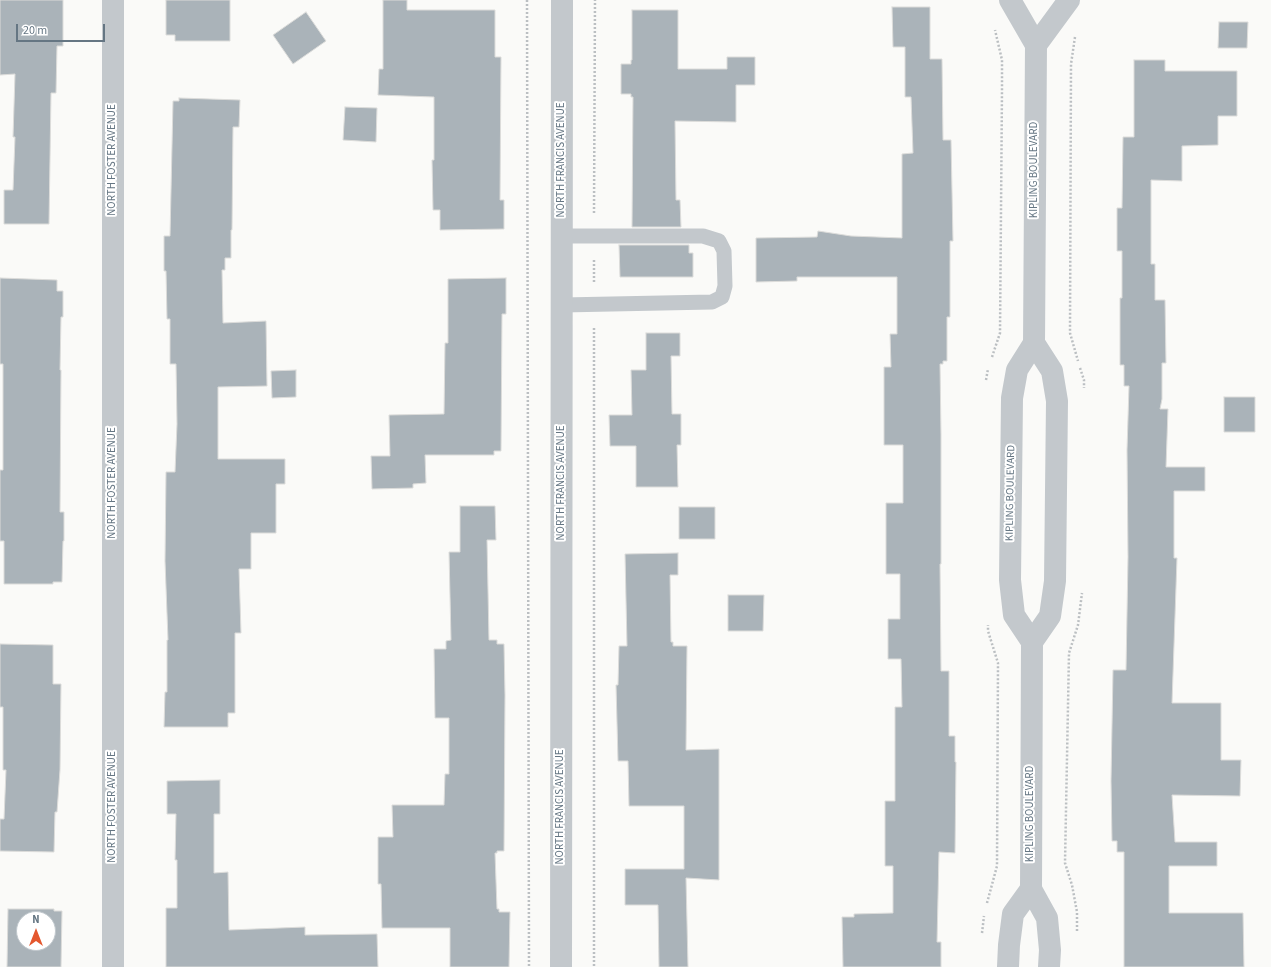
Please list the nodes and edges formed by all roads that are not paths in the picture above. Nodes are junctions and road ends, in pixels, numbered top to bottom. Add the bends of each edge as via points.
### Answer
1 (113, 0) edge
2 (562, 0) edge
3 (1010, 0) edge
4 (1069, 0) edge
5 (1036, 45) junction
6 (562, 236) junction
7 (562, 305) junction
8 (1034, 343) junction
9 (1032, 642) junction
10 (1031, 889) junction
11 (113, 967) edge
12 (561, 967) edge
13 (1008, 967) edge
14 (1049, 967) edge

1 - 11 street, NORTH FOSTER AVENUE
2 - 6 street, NORTH FRANCIS AVENUE
3 - 5 street
4 - 5 street
5 - 8 street, KIPLING BOULEVARD
6 - 7 street, NORTH FRANCIS AVENUE
6 - 7 lane via 703,236 719,241 724,251 725,286 722,297 712,302
7 - 12 street, NORTH FRANCIS AVENUE
8 - 9 street, KIPLING BOULEVARD via 1017,370 1012,398 1010,580 1014,615
8 - 9 street via 1052,372 1056,401 1055,581 1050,616
9 - 10 street, KIPLING BOULEVARD
10 - 13 street via 1013,914
10 - 14 street, KIPLING BOULEVARD via 1047,918

